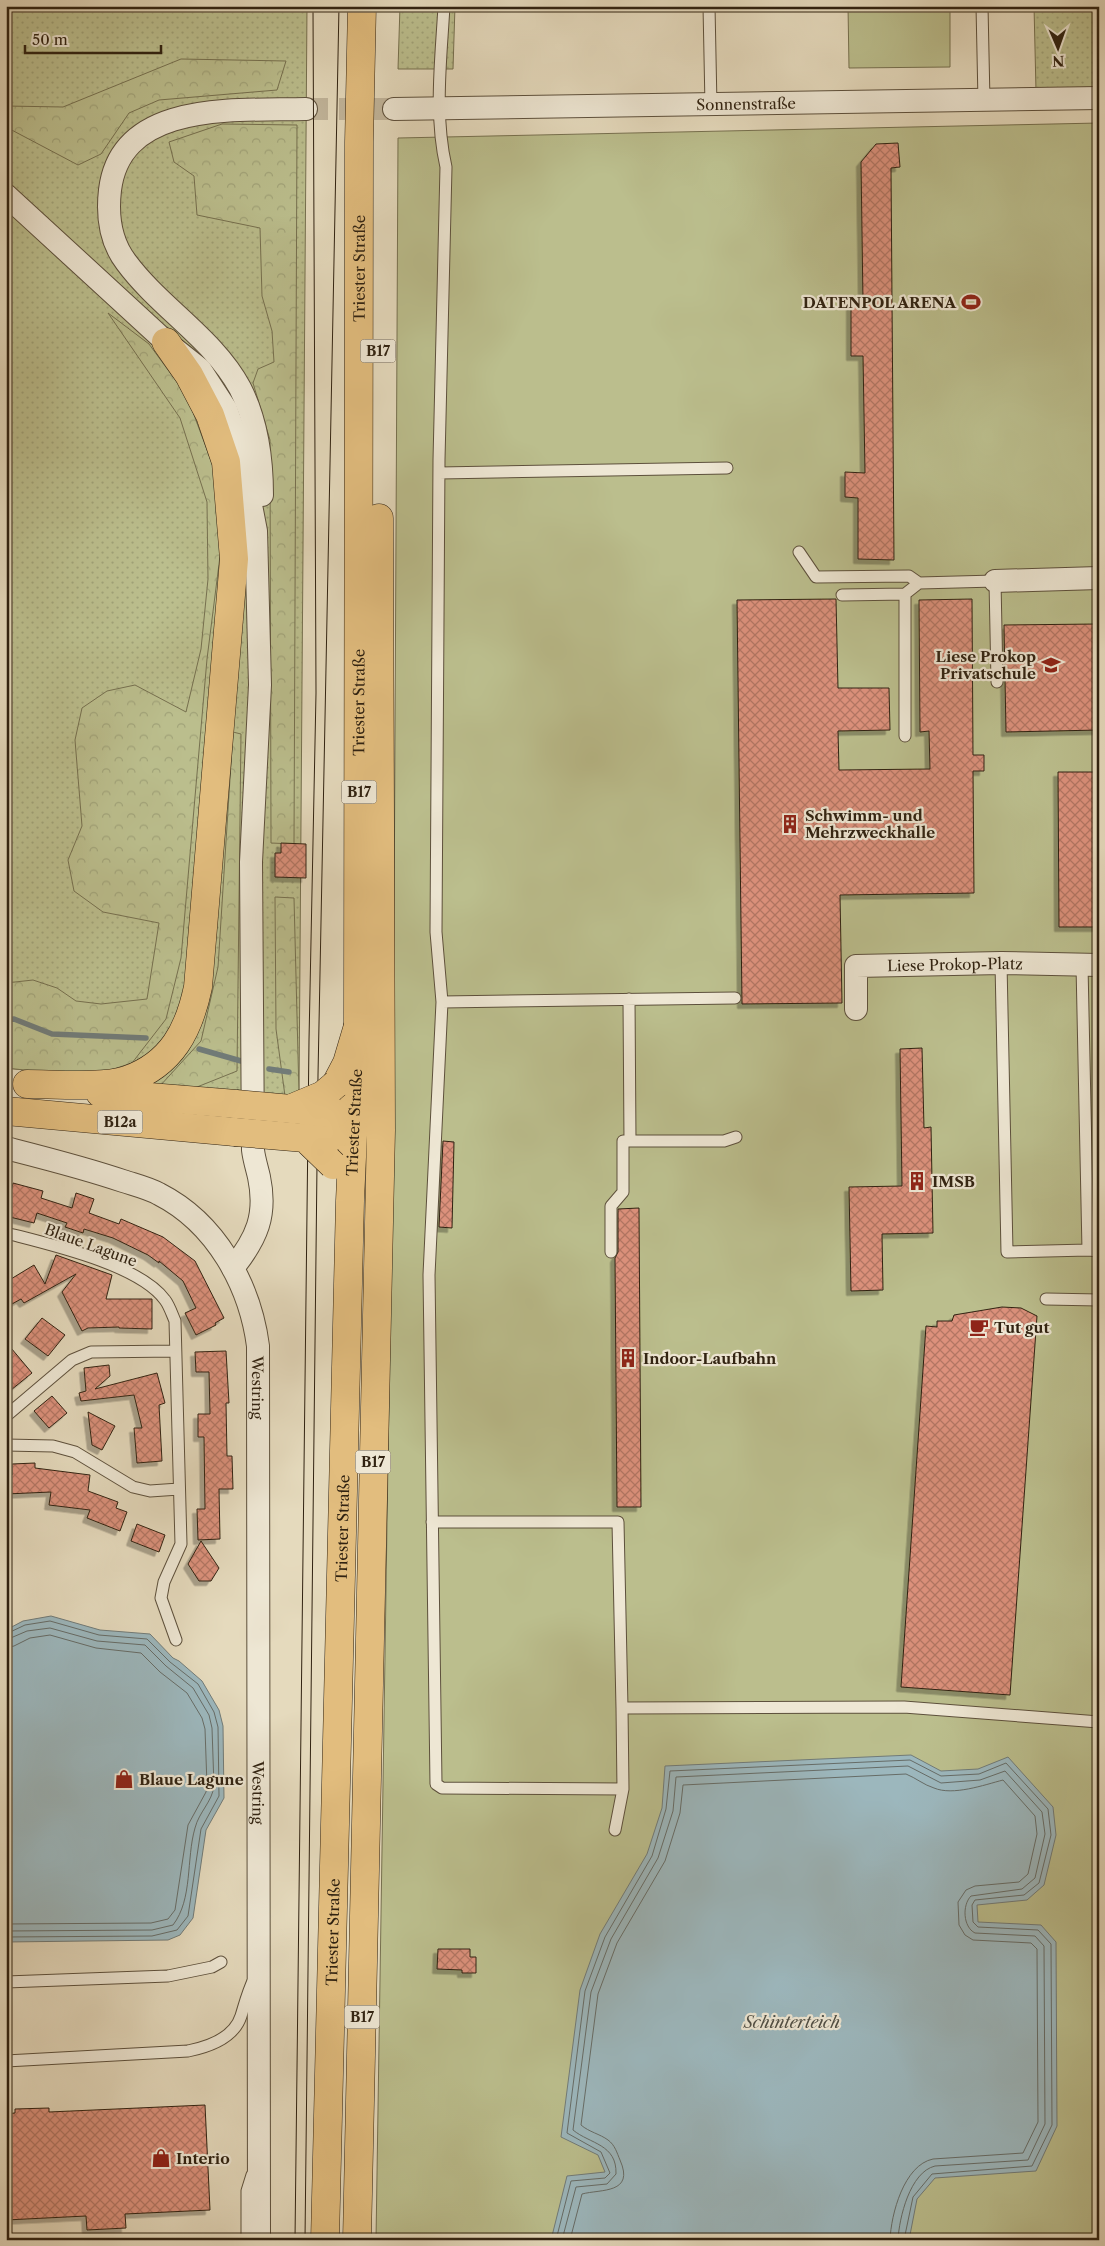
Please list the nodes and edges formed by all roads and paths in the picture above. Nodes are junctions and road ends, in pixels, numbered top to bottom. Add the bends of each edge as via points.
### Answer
1 (362, 6) edge
2 (378, 6) edge
3 (444, 6) edge
4 (709, 6) edge
5 (982, 6) edge
6 (1099, 98) edge
7 (984, 101) junction
8 (711, 106) junction
9 (306, 108) tunnel mouth
10 (439, 108) junction
11 (394, 109) tunnel mouth
12 (6, 195) edge
13 (166, 342) junction
14 (727, 468) dead end
15 (439, 473) junction
16 (256, 531) junction
17 (799, 552) dead end
18 (1099, 578) edge
19 (995, 581) junction
20 (919, 583) junction
21 (904, 594) junction
22 (842, 595) dead end
23 (996, 682) dead end
24 (905, 736) dead end
25 (1001, 963) junction
26 (1090, 965) edge
27 (735, 998) dead end
28 (629, 999) junction
29 (442, 1002) junction
30 (856, 1009) dead end
31 (358, 1026) junction
32 (17, 1083) edge
33 (290, 1109) junction
34 (6, 1111) edge
35 (344, 1125) junction
36 (381, 1130) junction
37 (305, 1138) junction
38 (736, 1138) dead end
39 (631, 1141) junction
40 (6, 1148) edge
41 (350, 1201) junction
42 (6, 1232) edge
43 (1093, 1250) edge
44 (611, 1252) dead end
45 (233, 1268) junction
46 (1046, 1299) dead end
47 (1099, 1300) edge
48 (176, 1351) junction
49 (6, 1416) edge
50 (6, 1445) edge
51 (179, 1489) junction
52 (432, 1522) junction
53 (176, 1640) dead end
54 (622, 1708) junction
55 (1099, 1722) edge
56 (623, 1788) junction
57 (615, 1830) dead end
58 (221, 1962) dead end
59 (259, 1968) junction
60 (6, 1982) edge
61 (6, 2060) edge
62 (260, 2166) junction
63 (247, 2240) edge
64 (259, 2240) edge
65 (325, 2240) edge
66 (357, 2240) edge

1 - 31 main road, Triester Straße / B17
2 - 36 main road, Triester Straße / B17
3 - 10 lane
4 - 8 lane
5 - 7 lane
6 - 7 street, Sonnenstraße
7 - 8 street, Sonnenstraße
8 - 10 street, Sonnenstraße
9 - 16 street via 199,114 154,127 137,137 125,151 111,185 112,233 124,261 217,355 237,383 248,406 261,469 261,514
10 - 11 street, Sonnenstraße
10 - 15 lane via 440,141 446,167
12 - 13 street
13 - 16 street via 200,369 226,409 240,448
13 - 32 main road via 189,375 210,415 226,462 234,559 198,987 192,1016 180,1040 158,1064 126,1080
14 - 15 lane
15 - 29 lane via 436,932
16 - 45 street via 260,685 251,862 253,1150 262,1210 256,1233
17 - 20 lane via 816,577 909,576
18 - 19 street
19 - 20 lane
19 - 23 lane
20 - 21 lane
21 - 22 lane
21 - 24 lane
25 - 26 street, Liese Prokop-Platz
25 - 30 street, Liese Prokop-Platz via 856,966
25 - 43 lane via 1007,1252
26 - 43 lane
27 - 28 lane
28 - 29 lane
28 - 39 lane
29 - 52 lane via 429,1275
31 - 33 main road, bridge via 347,1063 336,1084 323,1096
31 - 35 main road, Triester Straße / B17
32 - 33 main road, bridge
33 - 35 main road, bridge
34 - 37 main road, B12a, bridge
35 - 36 main road
35 - 37 main road, B12a, bridge
35 - 41 main road, Triester Straße / B17
36 - 66 main road, Triester Straße / B17
37 - 41 main road, bridge via 334,1164
38 - 39 lane via 724,1141
39 - 44 lane via 623,1141 623,1192 611,1206
40 - 45 street, Westring via 158,1193 180,1206 200,1224 216,1241
41 - 65 main road, Triester Straße / B17
42 - 48 lane, Blaue Lagune via 61,1247 123,1270 149,1284 165,1300 175,1321
45 - 59 street, Westring via 255,1322 258,1346
46 - 47 lane
48 - 49 lane via 91,1352 72,1360
48 - 51 lane, Blaue Lagune
50 - 51 lane via 53,1446 75,1452 133,1487 150,1491
51 - 53 lane, Blaue Lagune via 181,1544 164,1582 161,1598
52 - 54 lane via 618,1522
52 - 56 lane via 438,1786
54 - 55 lane via 904,1707
54 - 56 lane
56 - 57 lane
58 - 60 lane via 212,1967 168,1976
59 - 61 lane via 245,1998 241,2018 227,2035 210,2046 188,2051
59 - 62 street, Westring
62 - 63 lane via 250,2177 247,2191
62 - 64 street, Westring

